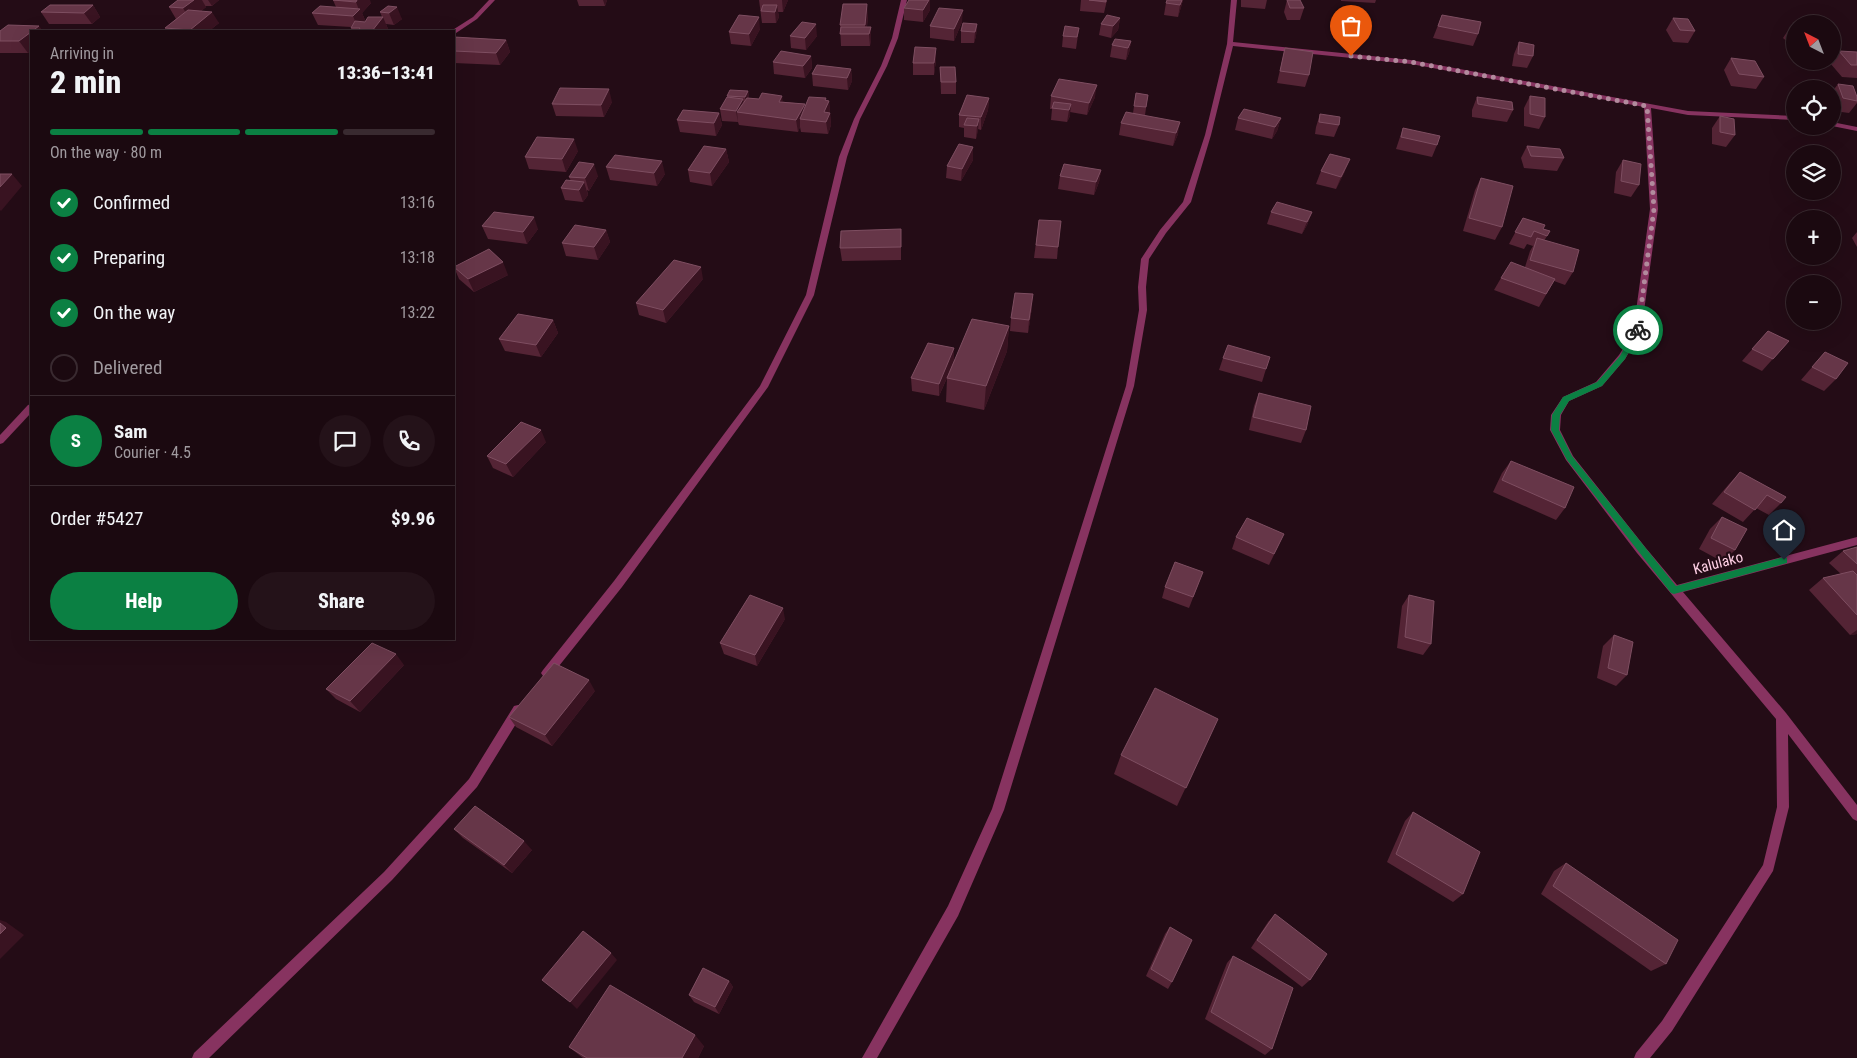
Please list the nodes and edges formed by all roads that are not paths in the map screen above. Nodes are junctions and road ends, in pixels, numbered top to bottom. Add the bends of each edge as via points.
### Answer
1 (492, 0) edge
2 (904, 0) edge
3 (1234, 0) edge
4 (455, 31) edge
5 (1230, 44) junction
6 (1647, 106) junction
7 (1786, 118) edge
8 (1841, 126) edge
9 (1857, 129) edge
10 (30, 408) edge
11 (0, 441) edge
12 (1857, 541) edge
13 (1674, 590) junction
14 (540, 683) edge
15 (528, 698) edge
16 (1782, 717) junction
17 (1857, 815) edge
18 (199, 1058) edge
19 (869, 1058) edge
20 (1642, 1058) edge

1 - 4 street via 475,18
2 - 14 street via 895,38 843,157 810,295 764,387
3 - 5 street
5 - 6 street via 1411,62
5 - 19 street via 1208,135 1187,202 1145,259 1143,310 1130,386 998,810 953,911
6 - 7 street via 1706,115
6 - 13 street via 1654,209 1637,333 1599,384 1566,399 1556,415 1555,430 1569,458
8 - 9 street
10 - 11 street
12 - 13 street, Kalulako
13 - 16 street
15 - 18 street via 473,783 388,876
16 - 17 street
16 - 20 street via 1783,807 1769,867 1667,1026

